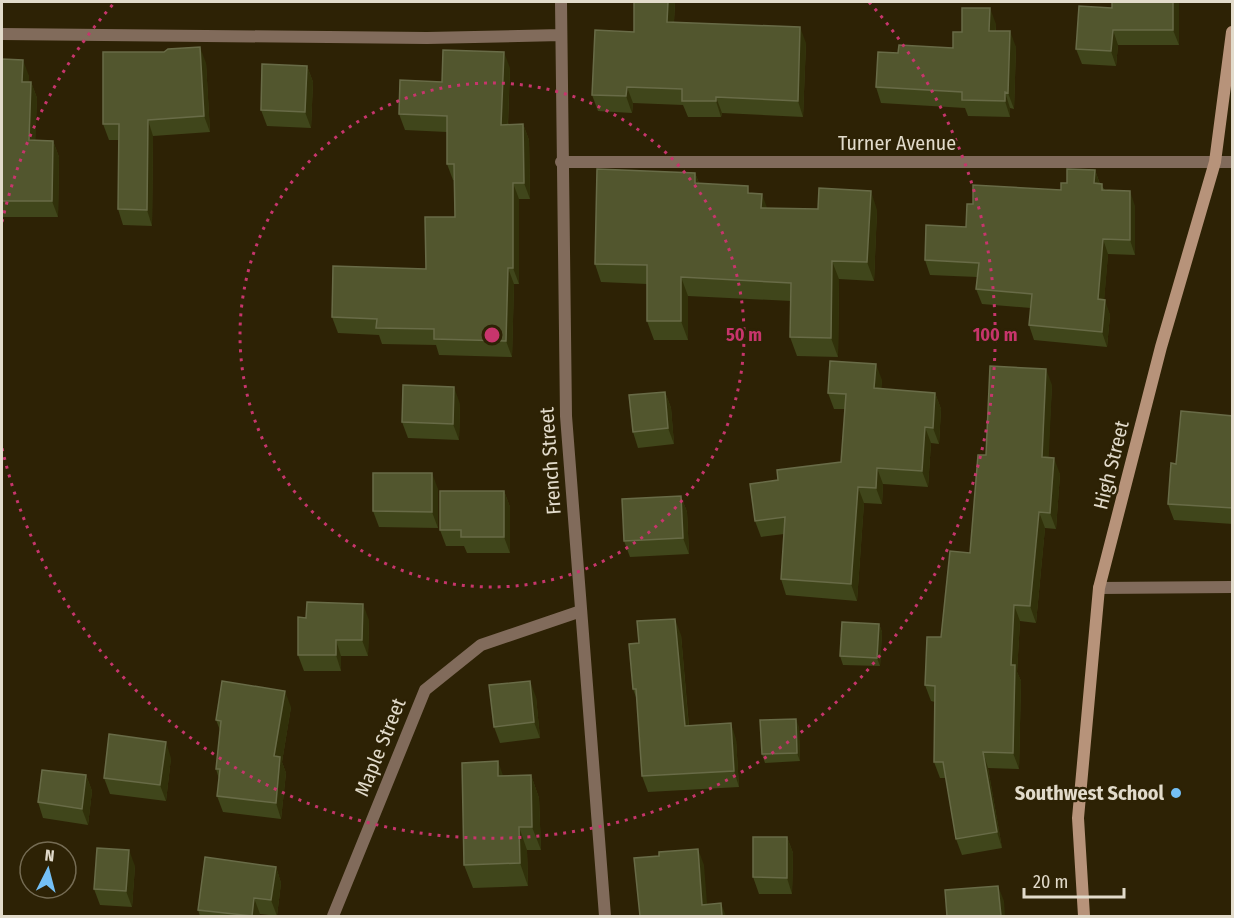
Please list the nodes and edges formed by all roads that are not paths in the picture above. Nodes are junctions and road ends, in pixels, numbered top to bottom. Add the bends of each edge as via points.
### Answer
1 (561, 2) edge
2 (1233, 32) edge
3 (2, 34) edge
4 (561, 35) junction
5 (561, 162) junction
6 (1215, 162) junction
7 (1233, 162) edge
8 (1233, 586) edge
9 (1099, 588) junction
10 (581, 611) junction
11 (333, 916) edge
12 (605, 916) edge
13 (1084, 916) edge

1 - 4 street, French Street
2 - 6 street, High Street
3 - 4 street via 427,38
4 - 5 street, French Street
5 - 6 street, Turner Avenue
5 - 10 street, French Street via 566,416
6 - 7 street, Turner Avenue
6 - 9 street, High Street via 1161,347
8 - 9 street
9 - 13 street, High Street via 1078,818
10 - 11 street, Maple Street via 481,645 424,690
10 - 12 street, French Street

